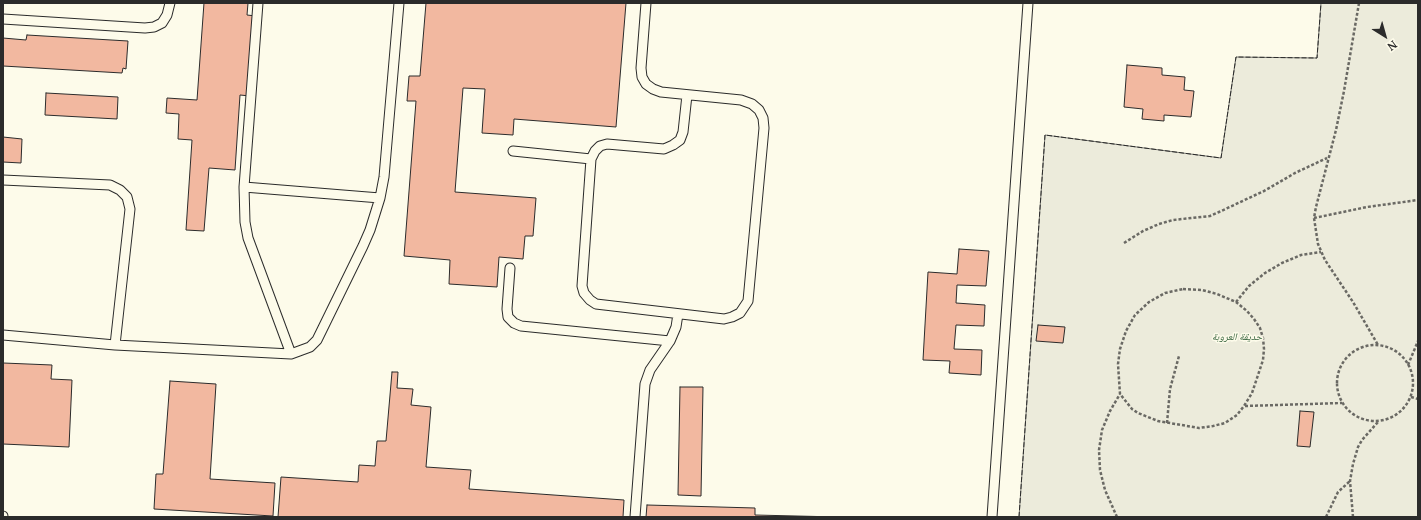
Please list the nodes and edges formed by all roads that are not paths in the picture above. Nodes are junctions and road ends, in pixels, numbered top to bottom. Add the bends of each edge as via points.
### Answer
1 (170, 3) edge
2 (258, 3) edge
3 (399, 3) edge
4 (646, 3) edge
5 (1028, 3) edge
6 (3, 19) edge
7 (687, 95) junction
8 (513, 151) dead end
9 (591, 159) junction
10 (3, 180) edge
11 (244, 187) junction
12 (380, 198) junction
13 (510, 268) dead end
14 (678, 314) junction
15 (3, 335) edge
16 (670, 341) junction
17 (115, 346) junction
18 (291, 354) junction
19 (635, 517) edge
20 (992, 517) edge

1 - 6 lane via 162,22 154,27 145,28
2 - 11 lane
3 - 12 lane
4 - 7 lane via 642,76 646,84 653,89
5 - 20 lane
7 - 9 lane via 683,132 680,140 673,145 664,149 607,144 594,151
7 - 14 lane via 741,100 752,104 763,118 764,128 748,301 740,313 732,317
8 - 9 lane
9 - 14 lane via 582,286 584,293 596,304
10 - 17 lane via 110,185 127,197 130,209
11 - 12 lane
11 - 18 lane via 248,238
12 - 18 lane via 365,241 318,340 310,347
13 - 16 lane via 507,309 508,317 514,323 521,326
14 - 16 lane
15 - 17 lane
16 - 19 lane via 650,370 645,384
17 - 18 lane

